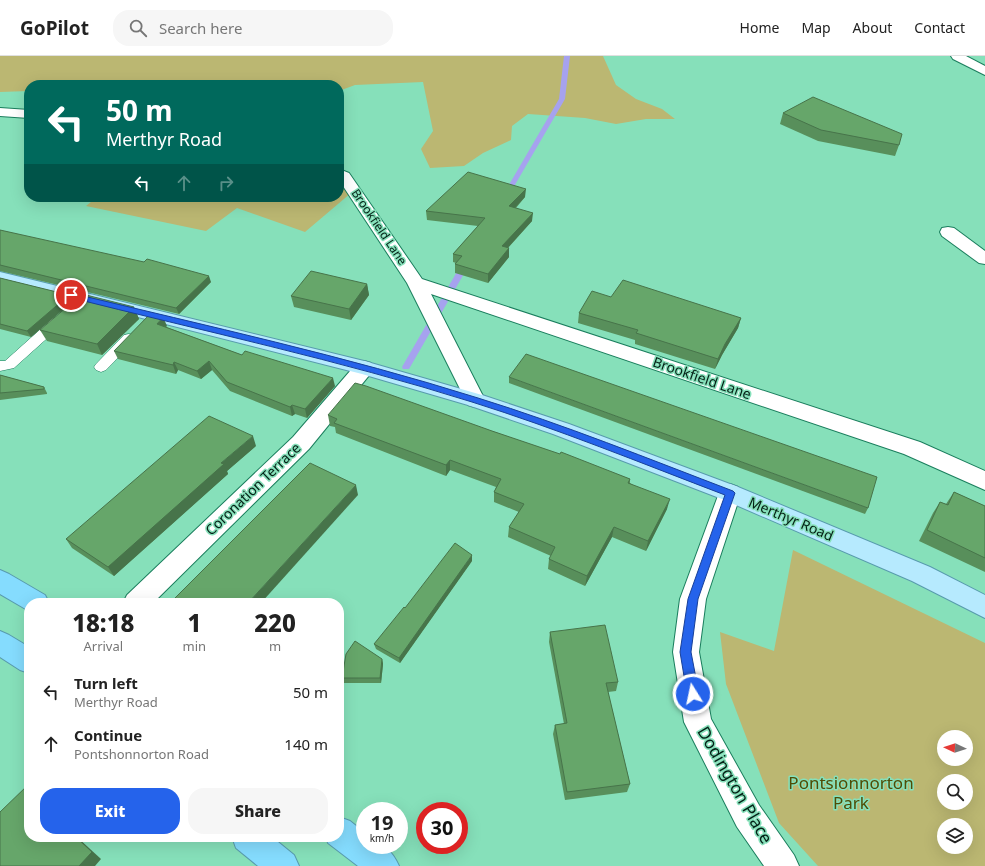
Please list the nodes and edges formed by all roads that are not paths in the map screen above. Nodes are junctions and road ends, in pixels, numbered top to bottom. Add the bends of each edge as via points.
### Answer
1 (957, 56) edge
2 (985, 71) edge
3 (0, 112) edge
4 (24, 114) edge
5 (344, 176) edge
6 (948, 232) dead end
7 (985, 259) edge
8 (0, 277) edge
9 (416, 283) junction
10 (75, 307) junction
11 (144, 323) junction
12 (0, 366) edge
13 (101, 367) dead end
14 (364, 368) junction
15 (475, 400) junction
16 (985, 481) edge
17 (730, 493) junction
18 (0, 581) edge
19 (28, 598) edge
20 (141, 598) edge
21 (985, 607) edge
22 (0, 643) edge
23 (24, 658) edge
24 (344, 836) edge
25 (253, 842) edge
26 (283, 866) edge
27 (382, 866) edge
28 (783, 866) edge

1 - 2 street
3 - 4 street
5 - 9 street, Brookfield Lane
6 - 7 street
8 - 10 main road, Merthyr Road
9 - 15 street, Brookfield Lane
9 - 16 street, Brookfield Lane via 912,448
10 - 11 main road, Merthyr Road
10 - 12 lane via 9,365
11 - 13 lane
11 - 14 main road, Merthyr Road via 178,321
14 - 15 main road, Merthyr Road
14 - 20 street, Coronation Terrace via 301,443
15 - 17 main road, Merthyr Road via 561,428
17 - 21 main road, Merthyr Road via 921,574
17 - 28 street, Dodington Place via 693,599 686,652 698,722 748,816
18 - 19 highway
22 - 23 highway
24 - 27 highway
25 - 26 highway

